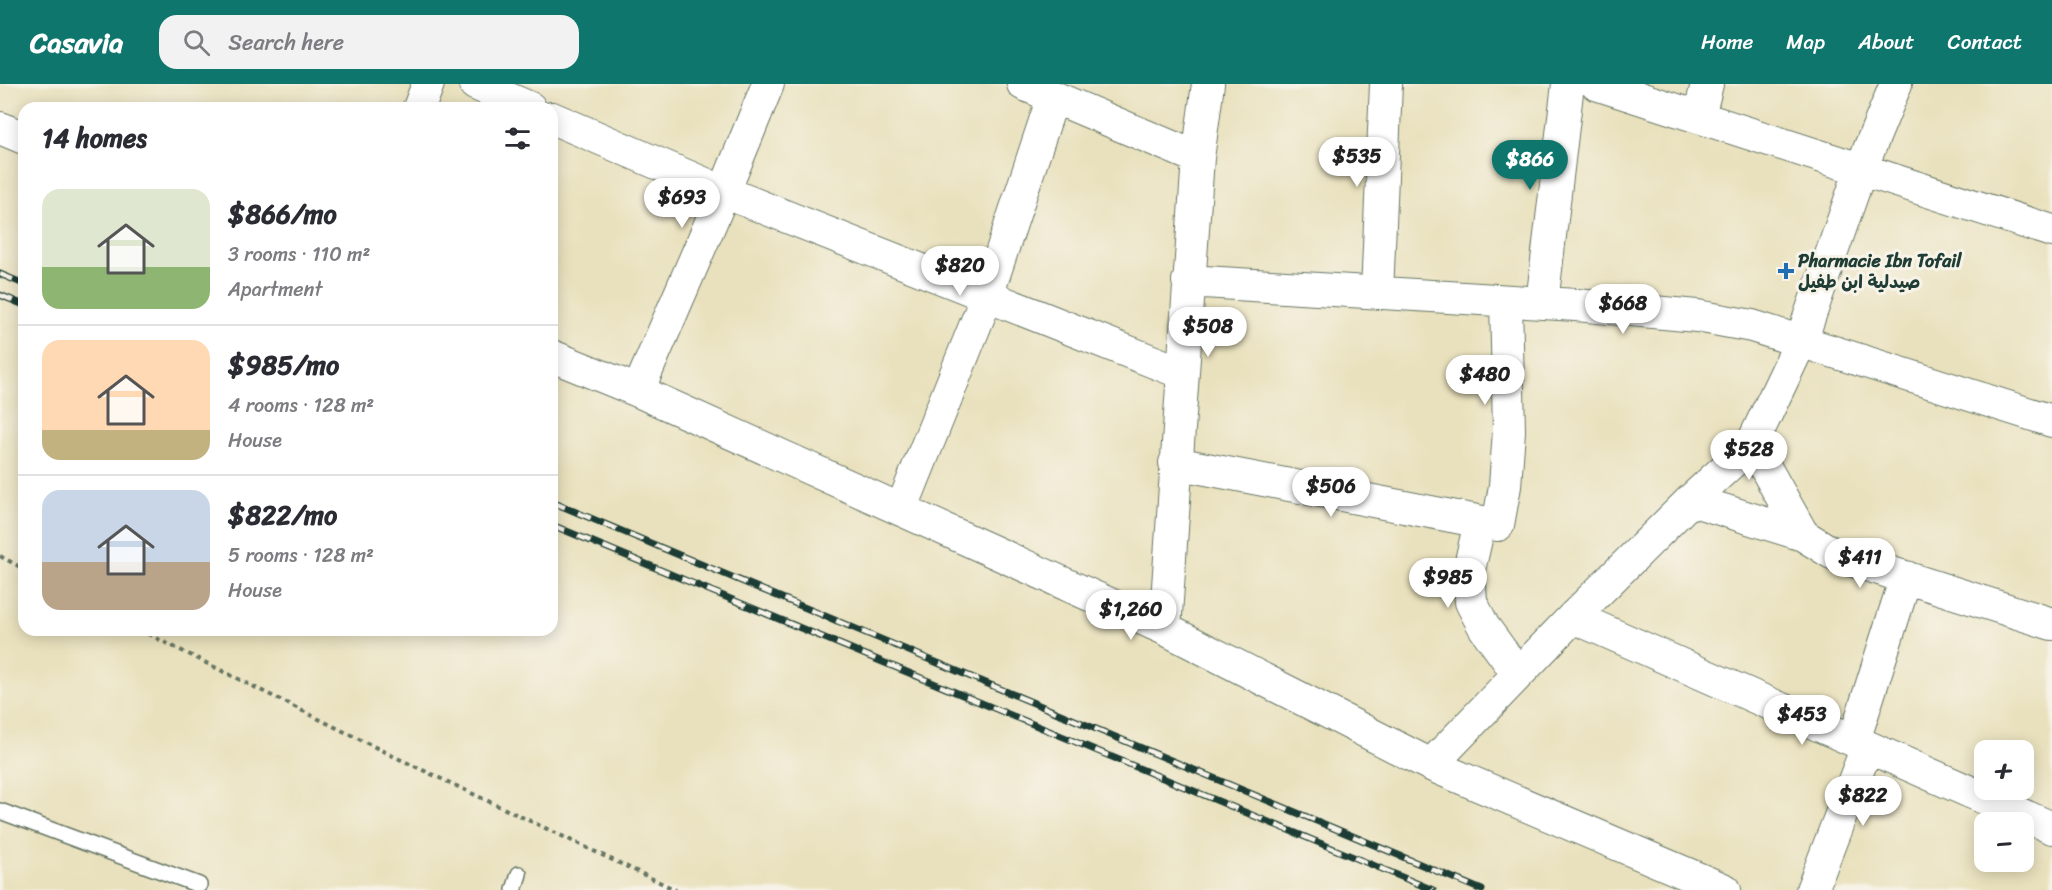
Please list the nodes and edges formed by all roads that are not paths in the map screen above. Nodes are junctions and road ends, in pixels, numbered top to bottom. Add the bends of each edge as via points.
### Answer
1 (428, 84) edge
2 (475, 84) edge
3 (768, 84) edge
4 (1023, 84) edge
5 (1208, 84) edge
6 (1386, 84) edge
7 (1568, 84) edge
8 (1596, 84) edge
9 (1707, 84) edge
10 (1896, 84) edge
11 (1053, 97) junction
12 (421, 102) edge
13 (516, 102) edge
14 (1699, 117) junction
15 (558, 121) edge
16 (0, 128) edge
17 (18, 136) edge
18 (1198, 158) junction
19 (1861, 169) junction
20 (724, 192) junction
21 (2052, 231) edge
22 (1188, 281) junction
23 (1377, 293) junction
24 (987, 296) junction
25 (1506, 301) junction
26 (1542, 303) junction
27 (1801, 341) junction
28 (558, 358) edge
29 (1182, 373) junction
30 (638, 391) junction
31 (2052, 421) edge
32 (1752, 444) junction
33 (1175, 463) junction
34 (1691, 500) junction
35 (901, 510) junction
36 (1480, 522) junction
37 (1803, 535) junction
38 (1906, 577) junction
39 (1573, 617) junction
40 (2052, 624) edge
41 (1165, 629) junction
42 (1518, 674) junction
43 (1860, 744) junction
44 (1431, 765) junction
45 (0, 810) edge
46 (2052, 828) edge
47 (519, 874) dead end
48 (199, 885) dead end
49 (514, 890) edge
50 (1725, 890) edge
51 (1812, 890) edge

1 - 12 street
2 - 13 street
3 - 20 street
4 - 11 street
5 - 18 street
6 - 23 street
7 - 26 street
8 - 14 street
9 - 14 street
10 - 19 street
11 - 18 street
11 - 24 street
14 - 19 street
15 - 20 street
16 - 17 street
18 - 22 street
19 - 21 street
19 - 27 street
20 - 24 street
20 - 30 street
22 - 23 street
22 - 29 street
23 - 25 street
24 - 29 street
24 - 35 street
25 - 26 street
25 - 36 street via 1509,431 1505,486 1499,523
26 - 27 street via 1697,316 1752,326
27 - 31 street
27 - 32 street
28 - 30 street
29 - 33 street
30 - 35 street
32 - 34 street
32 - 37 street
33 - 36 street
33 - 41 street
34 - 37 street
34 - 39 street
35 - 41 street
36 - 42 street via 1469,570 1471,602
37 - 38 street via 1832,553
38 - 40 street
38 - 43 street
39 - 42 street
39 - 43 street
41 - 44 street
42 - 44 street
43 - 46 street
43 - 51 street
44 - 50 street
45 - 48 lane
47 - 49 lane

